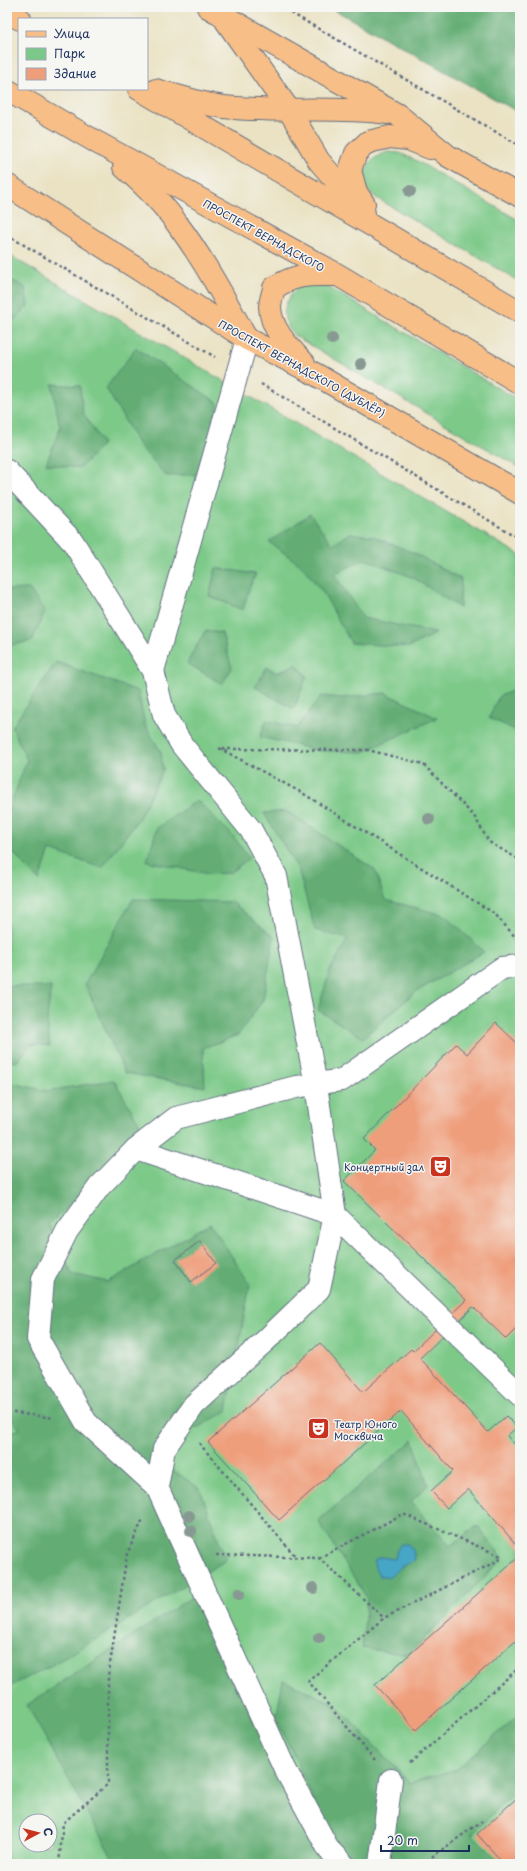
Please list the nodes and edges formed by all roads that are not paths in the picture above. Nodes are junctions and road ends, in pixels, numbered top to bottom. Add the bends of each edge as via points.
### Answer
1 (214, 11) edge
2 (7, 12) edge
3 (18, 18) edge
4 (148, 87) edge
5 (7, 90) edge
6 (141, 90) edge
7 (289, 110) junction
8 (398, 114) junction
9 (98, 143) junction
10 (448, 156) junction
11 (7, 185) edge
12 (520, 196) edge
13 (379, 229) junction
14 (338, 275) junction
15 (520, 312) edge
16 (247, 339) junction
17 (315, 374) junction
18 (520, 382) edge
19 (7, 471) edge
20 (520, 493) edge
21 (153, 671) junction
22 (520, 966) edge
23 (316, 1085) junction
24 (136, 1149) junction
25 (335, 1215) junction
26 (520, 1395) edge
27 (157, 1487) junction
28 (391, 1780) road end
29 (343, 1864) edge
30 (380, 1864) edge

1 - 7 main road
1 - 8 main road
2 - 3 main road
4 - 7 main road via 223,107
5 - 9 main road, ПРОСПЕКТ ВЕРНАДСКОГО
6 - 13 main road
7 - 8 main road via 358,110
7 - 13 main road via 319,161
8 - 10 main road
9 - 14 main road, ПРОСПЕКТ ВЕРНАДСКОГО
9 - 16 main road via 144,185 178,224 226,300
10 - 12 main road
10 - 13 main road via 408,139 390,137 368,142 356,153 350,170 356,192
11 - 16 main road, ПРОСПЕКТ ВЕРНАДСКОГО (ДУБЛЁР)
13 - 15 main road
14 - 17 main road via 289,278 274,288 270,305 272,321 286,343
14 - 18 main road, ПРОСПЕКТ ВЕРНАДСКОГО
16 - 17 main road, ПРОСПЕКТ ВЕРНАДСКОГО (ДУБЛЁР)
16 - 21 lane
17 - 20 main road, ПРОСПЕКТ ВЕРНАДСКОГО (ДУБЛЁР)
19 - 21 lane via 73,542
21 - 23 lane via 164,715 182,745 251,830 276,876
22 - 23 lane via 502,968 342,1080
23 - 24 lane via 176,1118
23 - 25 lane
24 - 25 lane
24 - 27 lane via 99,1187 67,1231 43,1279 38,1339 86,1422
25 - 26 lane
25 - 27 lane via 319,1289 194,1404 164,1449
27 - 29 lane via 285,1770 329,1850
28 - 30 lane

